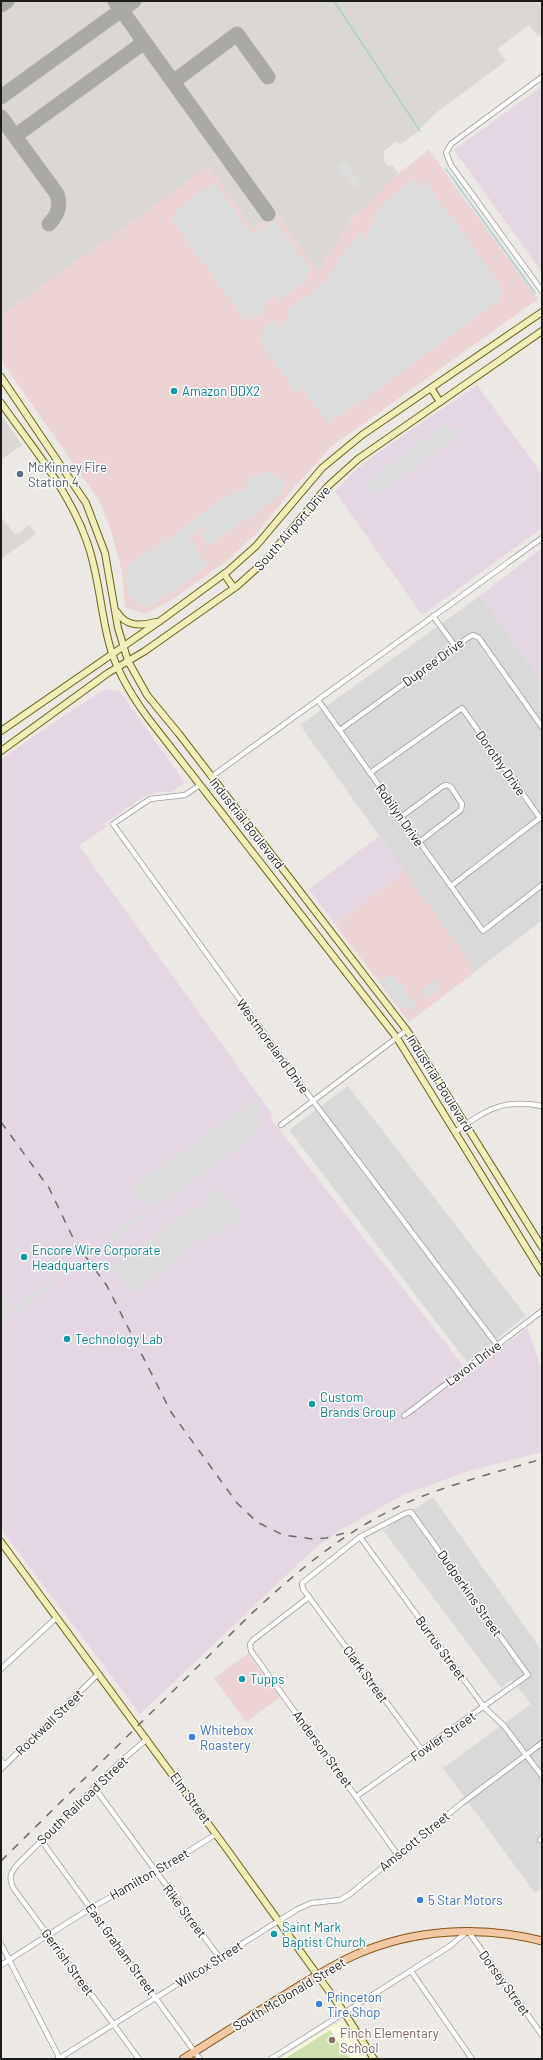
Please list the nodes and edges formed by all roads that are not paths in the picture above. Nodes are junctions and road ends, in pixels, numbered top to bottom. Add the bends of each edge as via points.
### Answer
1 (542, 77) edge
2 (542, 291) edge
3 (542, 312) edge
4 (542, 331) edge
5 (1, 377) edge
6 (431, 388) junction
7 (440, 402) junction
8 (1, 403) edge
9 (542, 538) edge
10 (224, 574) junction
11 (234, 588) junction
12 (114, 607) junction
13 (433, 616) junction
14 (160, 622) junction
15 (455, 646) junction
16 (123, 647) junction
17 (112, 654) junction
18 (128, 661) junction
19 (118, 668) junction
20 (318, 700) junction
21 (542, 727) edge
22 (340, 730) junction
23 (1, 731) edge
24 (1, 751) edge
25 (370, 773) junction
26 (211, 777) junction
27 (200, 785) junction
28 (401, 817) junction
29 (419, 842) junction
30 (451, 886) junction
31 (542, 886) edge
32 (307, 901) junction
33 (296, 909) junction
34 (407, 1030) junction
35 (397, 1038) junction
36 (312, 1101) junction
37 (542, 1106) edge
38 (466, 1124) junction
39 (281, 1125) dead end
40 (455, 1132) junction
41 (542, 1247) edge
42 (542, 1274) edge
43 (542, 1312) edge
44 (497, 1345) junction
45 (404, 1416) dead end
46 (360, 1537) junction
47 (1, 1542) edge
48 (309, 1597) junction
49 (56, 1618) junction
50 (1, 1669) edge
51 (97, 1675) junction
52 (528, 1675) joint
53 (484, 1707) junction
54 (147, 1739) junction
55 (542, 1743) edge
56 (422, 1750) junction
57 (526, 1755) junction
58 (1, 1760) edge
59 (3, 1767) edge
60 (542, 1776) edge
61 (94, 1787) junction
62 (357, 1796) junction
63 (216, 1834) junction
64 (41, 1840) junction
65 (397, 1854) junction
66 (18, 1864) joint
67 (156, 1872) junction
68 (91, 1908) junction
69 (278, 1920) junction
70 (468, 1931) junction
71 (48, 1935) junction
72 (542, 1941) edge
73 (1, 1944) edge
74 (220, 1957) junction
75 (9, 1960) junction
76 (1, 1965) edge
77 (411, 1971) junction
78 (318, 1975) junction
79 (156, 1997) junction
80 (344, 2012) junction
81 (113, 2024) junction
82 (542, 2035) edge
83 (195, 2051) junction
84 (59, 2059) edge
85 (139, 2059) edge
86 (183, 2059) edge
87 (200, 2059) edge
88 (271, 2059) edge
89 (374, 2059) edge
90 (472, 2059) edge

1 - 2 street via 451,144 446,153 451,165
3 - 6 main road, South Airport Drive
4 - 7 main road, South Airport Drive
5 - 12 main road, Industrial Boulevard via 74,482 86,504 105,553
6 - 7 main road
6 - 10 main road, South Airport Drive via 362,435 322,468 256,546
7 - 11 main road, South Airport Drive via 358,459 333,481 276,550
8 - 17 main road, Industrial Boulevard via 57,482 78,520 94,566
9 - 13 street
10 - 11 main road
10 - 14 main road, South Airport Drive
11 - 18 main road, South Airport Drive
12 - 14 main road via 121,618 128,622 145,625
12 - 16 main road, Industrial Boulevard
13 - 15 street
13 - 20 street
14 - 16 main road, South Airport Drive
15 - 21 street, Dupree Drive via 470,636 479,638
15 - 22 street, Dupree Drive
16 - 17 main road, South Airport Drive
16 - 18 main road, Industrial Boulevard
17 - 19 main road, Industrial Boulevard
17 - 23 main road, South Airport Drive
18 - 19 main road, South Airport Drive
18 - 26 main road, Industrial Boulevard via 152,701
19 - 24 main road, South Airport Drive
19 - 27 main road, Industrial Boulevard via 138,705
20 - 22 street, Robilyn Drive
20 - 26 street
22 - 25 street, Robilyn Drive
25 - 28 street, Robilyn Drive
25 - 30 street, Dorothy Drive via 462,708 540,818
26 - 27 main road
26 - 32 main road, Industrial Boulevard
27 - 33 main road, Industrial Boulevard
27 - 36 street, Westmoreland Drive via 185,795 150,799 112,824
28 - 29 street, Robilyn Drive
28 - 29 street via 444,785 451,787 462,804 461,810
29 - 30 street, Robilyn Drive
30 - 31 street, Robilyn Drive via 483,931
32 - 33 main road
32 - 34 main road, Industrial Boulevard
33 - 35 main road, Industrial Boulevard
34 - 35 street
34 - 38 main road, Industrial Boulevard
35 - 36 street
35 - 40 main road, Industrial Boulevard
36 - 39 street
36 - 44 street, Westmoreland Drive
37 - 38 street via 517,1102 502,1105 491,1108
38 - 40 street
38 - 41 main road, Industrial Boulevard
40 - 42 main road, Industrial Boulevard
43 - 44 street, Lavon Drive
44 - 45 street, Lavon Drive
46 - 48 street via 302,1583
46 - 52 street, Dudperkins Street via 412,1512
46 - 53 street, Burrus Street
47 - 49 main road, Elm Street
48 - 56 street, Clark Street
48 - 62 street, Anderson Street via 250,1644 251,1651
49 - 50 street
49 - 51 main road, Elm Street
51 - 54 main road, Elm Street
51 - 59 street, Rockwall Street
52 - 53 street, Fowler Street
53 - 56 street, Fowler Street
53 - 57 street, Burrus Street via 504,1726
54 - 61 street, South Railroad Street
54 - 63 main road, Elm Street
55 - 57 street, Amscott Street
56 - 62 street, Fowler Street
57 - 60 street, Burrus Street
57 - 65 street, Amscott Street
58 - 59 street
61 - 64 street, South Railroad Street
61 - 67 street, Rike Street
62 - 65 street, Anderson Street
63 - 67 street, Hamilton Street
63 - 69 main road, Elm Street
64 - 66 street, South Railroad Street
64 - 68 street, East Graham Street
65 - 69 street, Amscott Street via 340,1900 311,1903
66 - 71 street, Gerrish Street via 10,1875 10,1881
67 - 68 street, Hamilton Street
67 - 74 street, Rike Street
68 - 71 street, Hamilton Street
68 - 79 street, East Graham Street
69 - 74 street, Wilcox Street
69 - 78 main road, Elm Street
70 - 72 main road, South McDonald Street
70 - 77 street
70 - 78 main road, South McDonald Street via 433,1934 390,1943 355,1955
70 - 82 street, Dorsey Street
71 - 75 street, Hamilton Street
71 - 81 street, Gerrish Street
73 - 75 street
74 - 79 street, Wilcox Street
75 - 76 street, Hamilton Street
75 - 84 street
77 - 80 street
77 - 90 street
78 - 80 main road, Elm Street
78 - 83 main road, South McDonald Street
79 - 81 street, Wilcox Street
79 - 83 street, East Graham Street
80 - 88 street
80 - 89 main road, Elm Street
81 - 84 street, Wilcox Street
81 - 85 street, Gerrish Street
83 - 86 main road, South McDonald Street
83 - 87 street, East Graham Street

